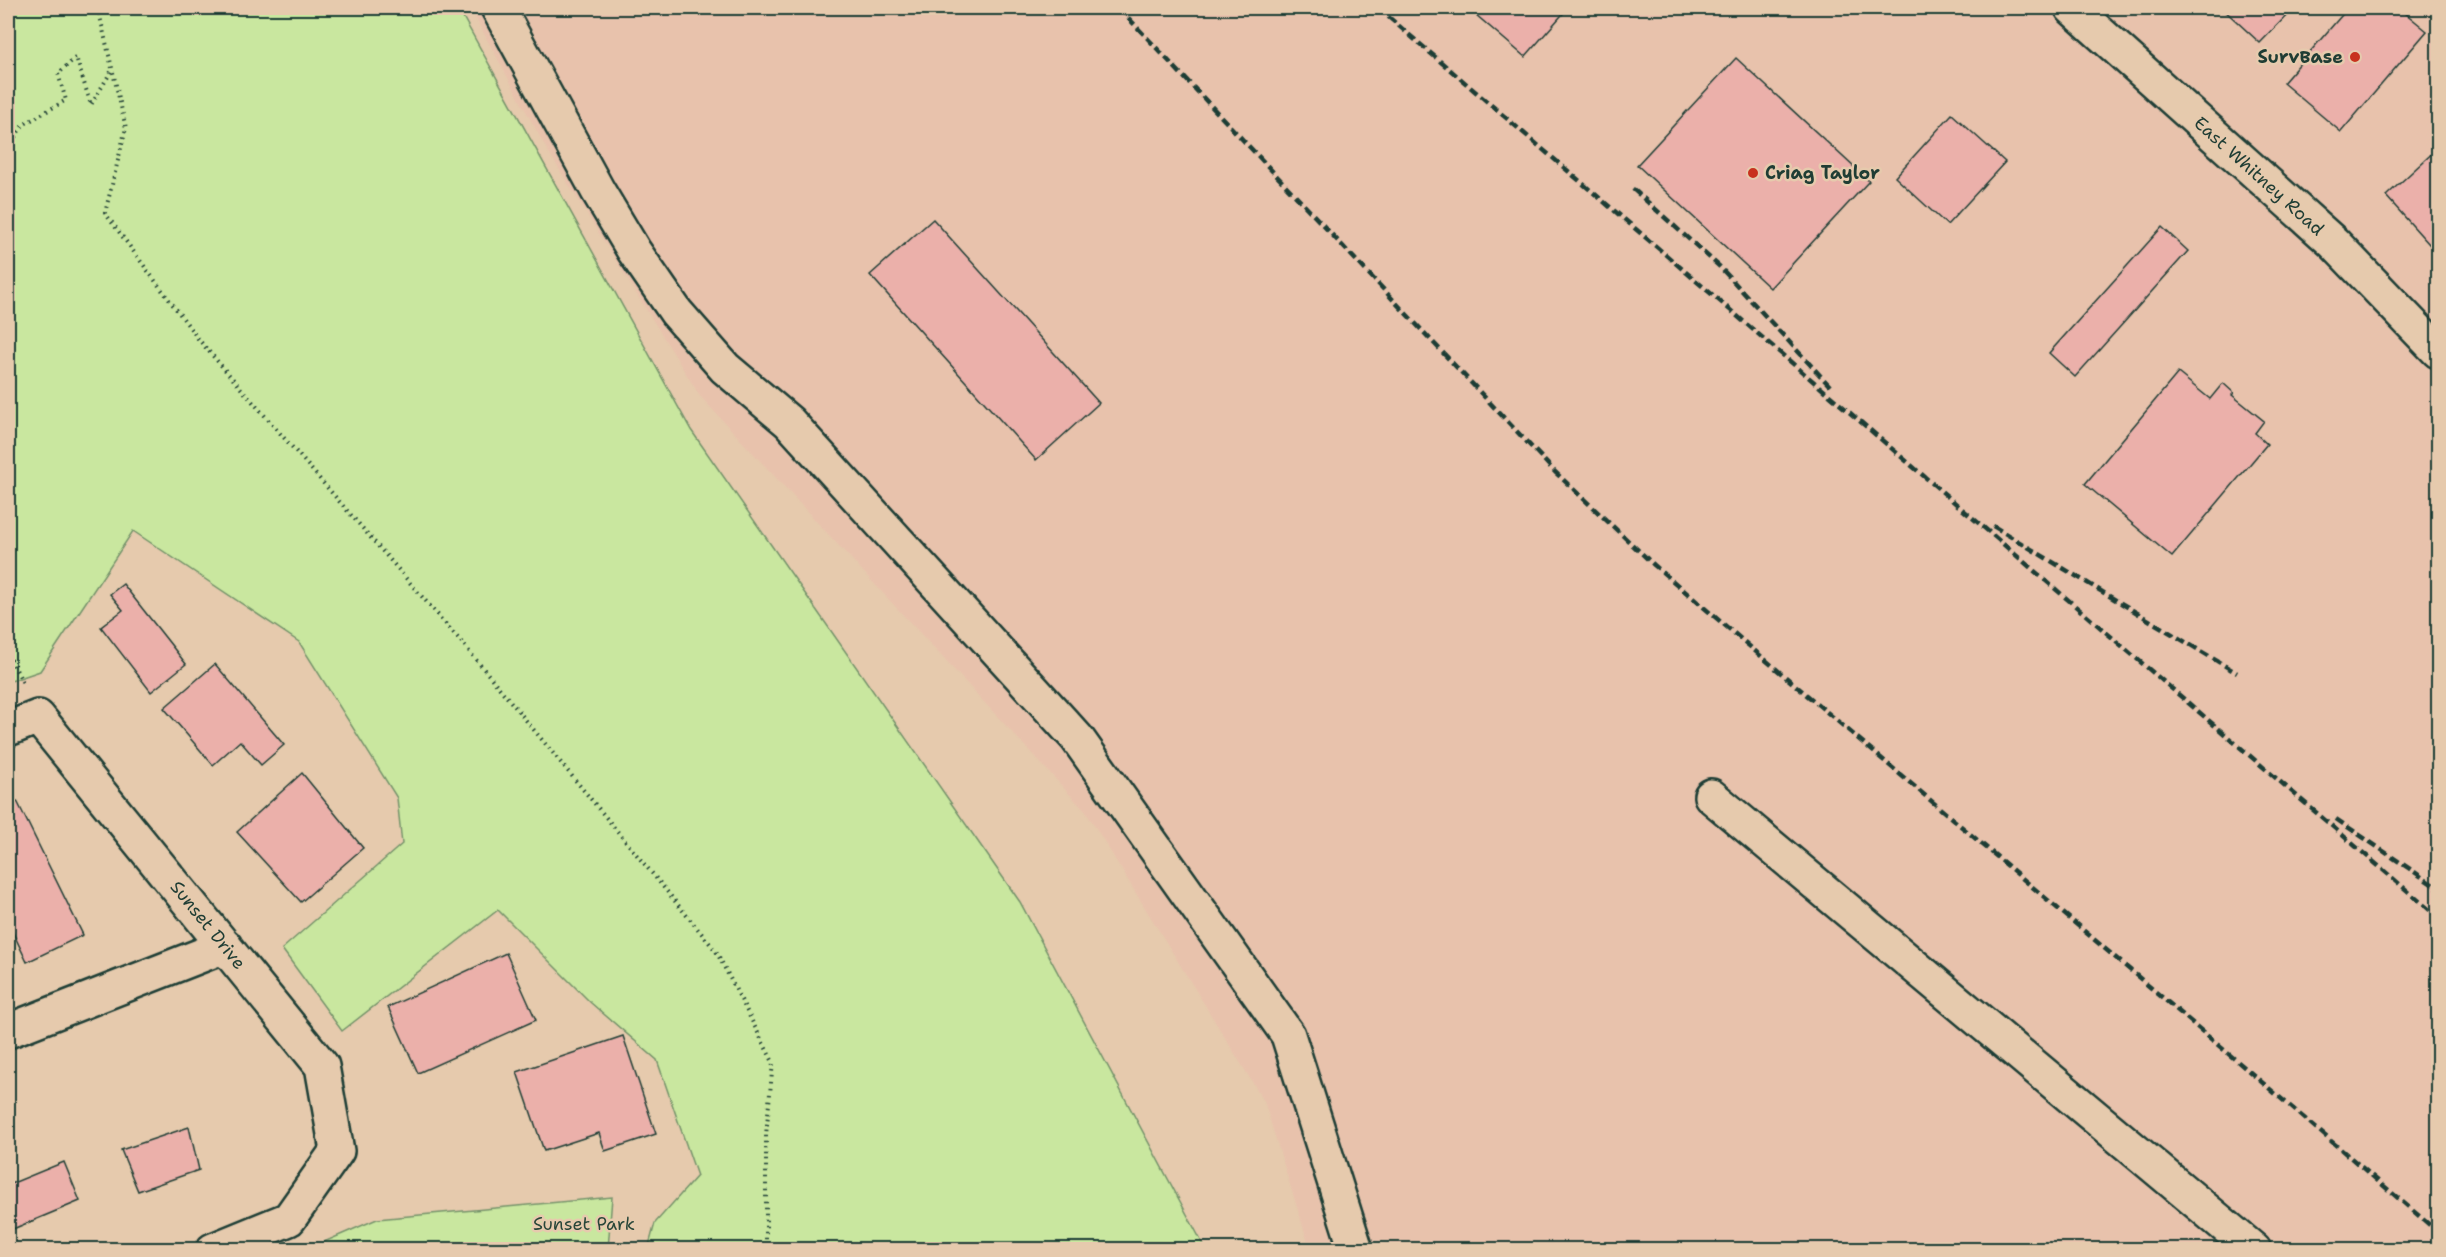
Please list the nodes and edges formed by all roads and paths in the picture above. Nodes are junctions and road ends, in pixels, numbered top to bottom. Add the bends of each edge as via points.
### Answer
1 (98, 8) edge
2 (498, 8) edge
3 (2072, 8) edge
4 (112, 69) junction
5 (8, 145) edge
6 (2439, 351) edge
7 (8, 729) edge
8 (1711, 796) dead end
9 (225, 946) junction
10 (8, 1031) edge
11 (213, 1250) edge
12 (766, 1250) edge
13 (1356, 1250) edge
14 (2254, 1250) edge

1 - 4 path
2 - 13 street via 604,201 676,312 725,368 789,422 1077,738 1288,1035
3 - 6 street, East Whitney Road via 2334,243
4 - 5 path via 92,105 76,57 58,74 66,100 23,125
4 - 12 path via 126,128 105,213 199,340 464,645 716,951 773,1062 766,1135
7 - 9 street, Sunset Drive via 38,717
8 - 14 street
9 - 10 street
9 - 11 street, Sunset Drive via 322,1066 337,1151 289,1219

